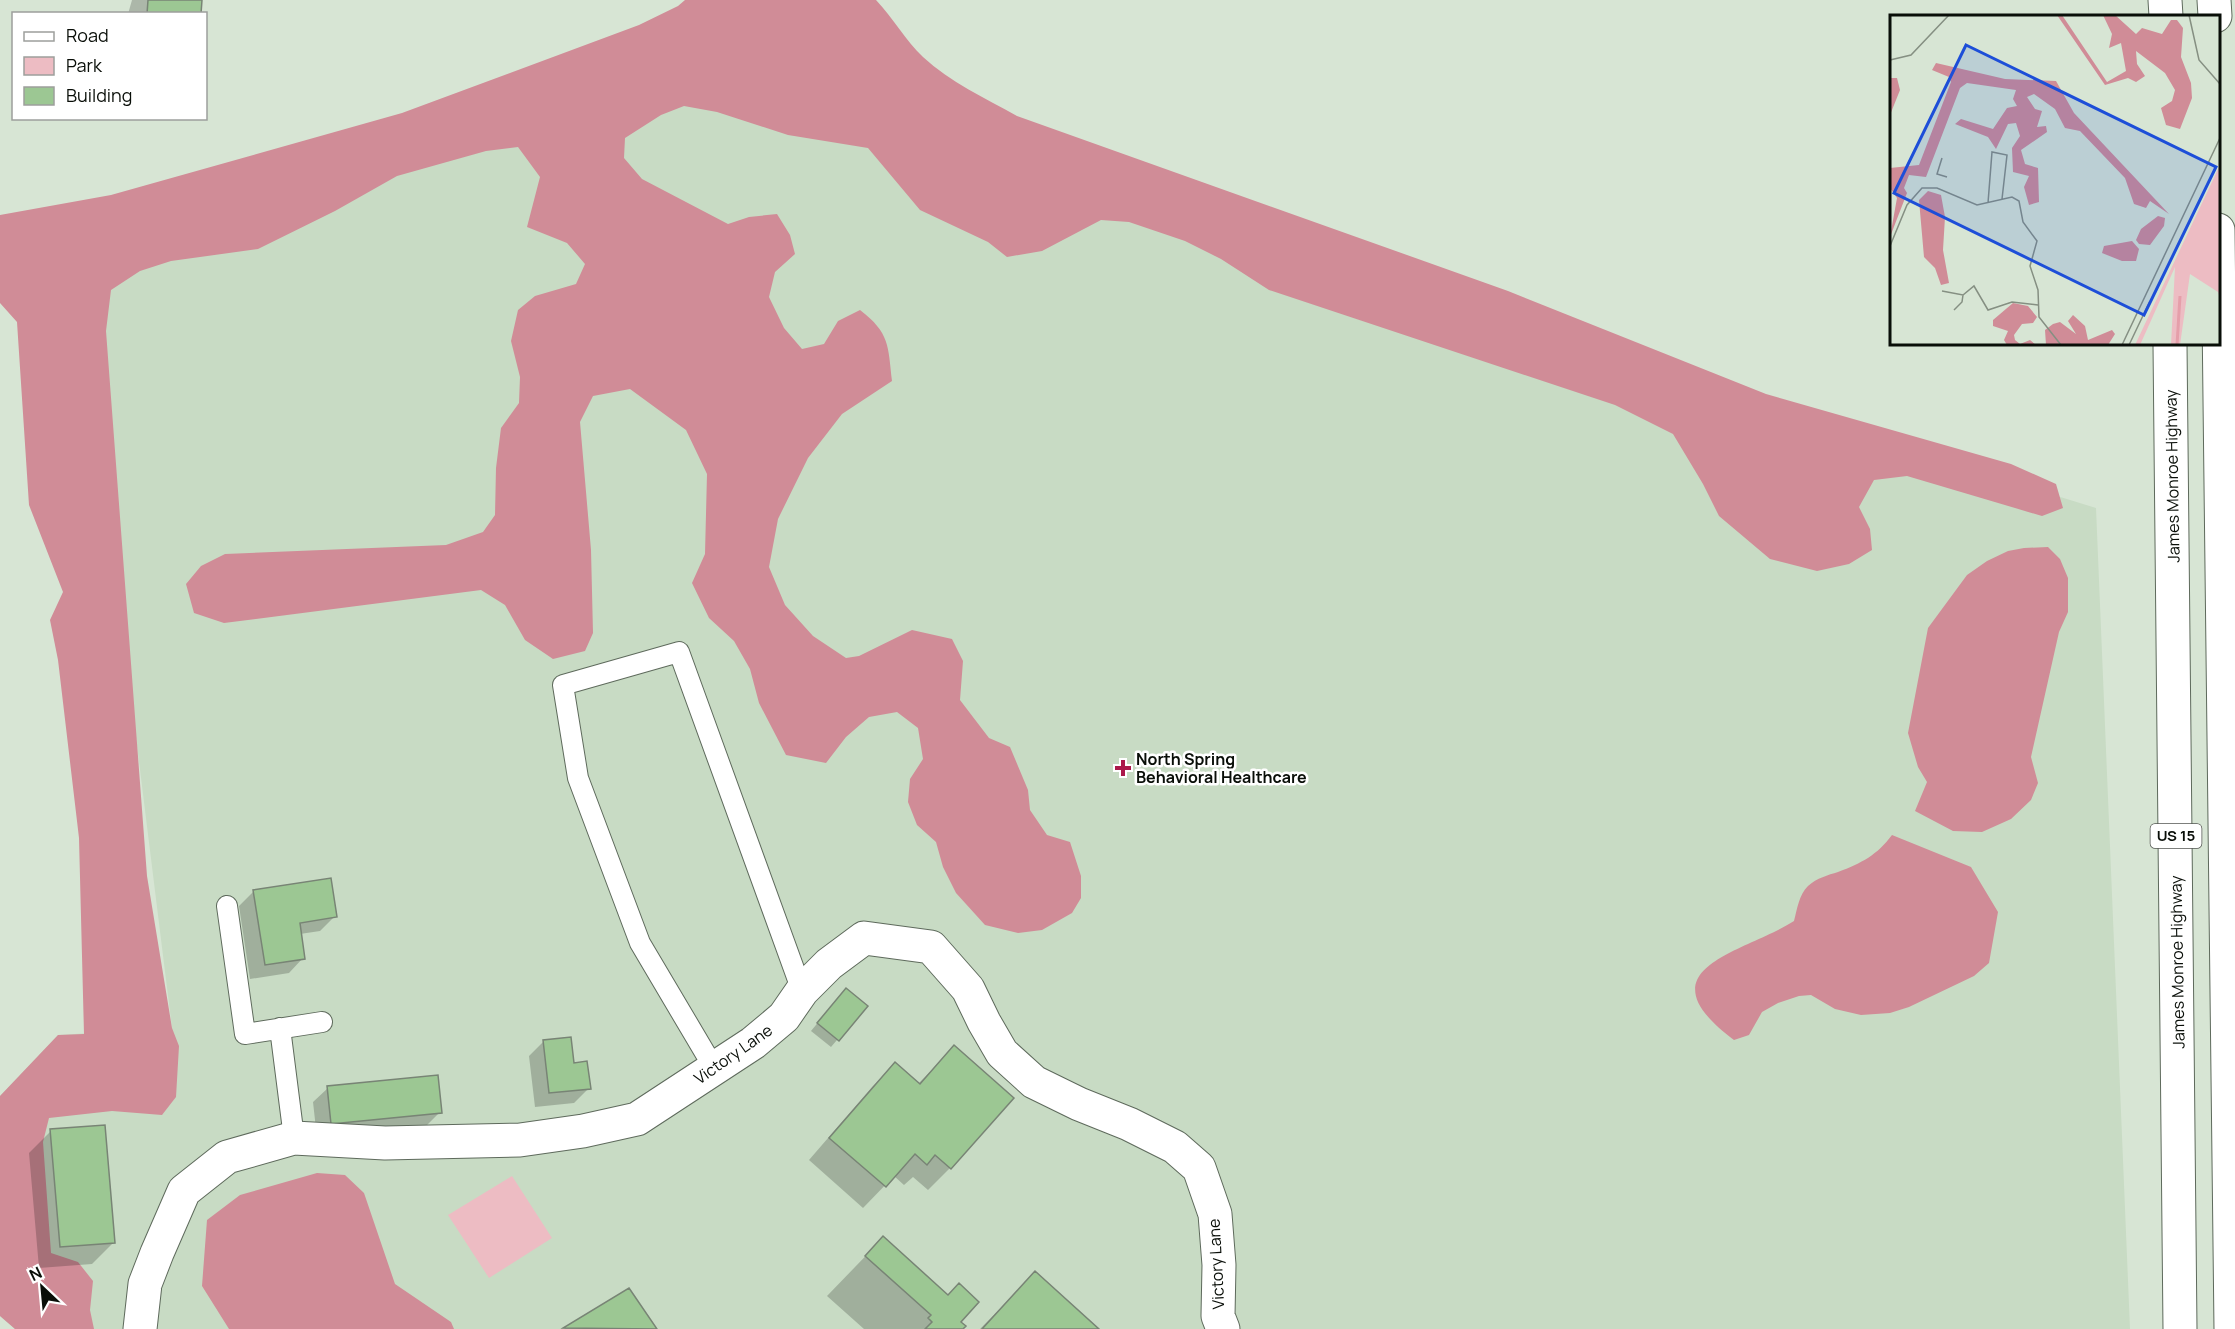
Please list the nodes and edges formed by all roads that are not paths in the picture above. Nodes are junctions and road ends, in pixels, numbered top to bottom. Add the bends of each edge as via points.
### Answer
1 (2165, 0) edge
2 (2214, 0) edge
3 (2166, 15) edge
4 (2215, 15) edge
5 (2170, 345) edge
6 (2219, 345) edge
7 (227, 906) dead end
8 (802, 991) junction
9 (322, 1022) dead end
10 (280, 1028) junction
11 (714, 1068) junction
12 (294, 1138) junction
13 (140, 1329) edge
14 (1223, 1329) edge
15 (2180, 1329) edge
16 (2231, 1329) edge

1 - 3 main road
2 - 4 main road
5 - 15 main road, James Monroe Highway / US 15
6 - 16 main road, US 15
7 - 10 lane via 245,1034
8 - 11 main road, Victory Lane via 784,1017
8 - 11 lane via 679,652 562,685 578,778 640,943
8 - 14 main road, Victory Lane via 864,938 931,947 968,989 1002,1053 1034,1082 1175,1147 1199,1168 1215,1214 1218,1316
9 - 10 lane
10 - 12 lane
11 - 12 main road, Victory Lane via 638,1119 583,1131 508,1141 385,1143
12 - 13 main road, Victory Lane via 227,1157 184,1191 145,1284

